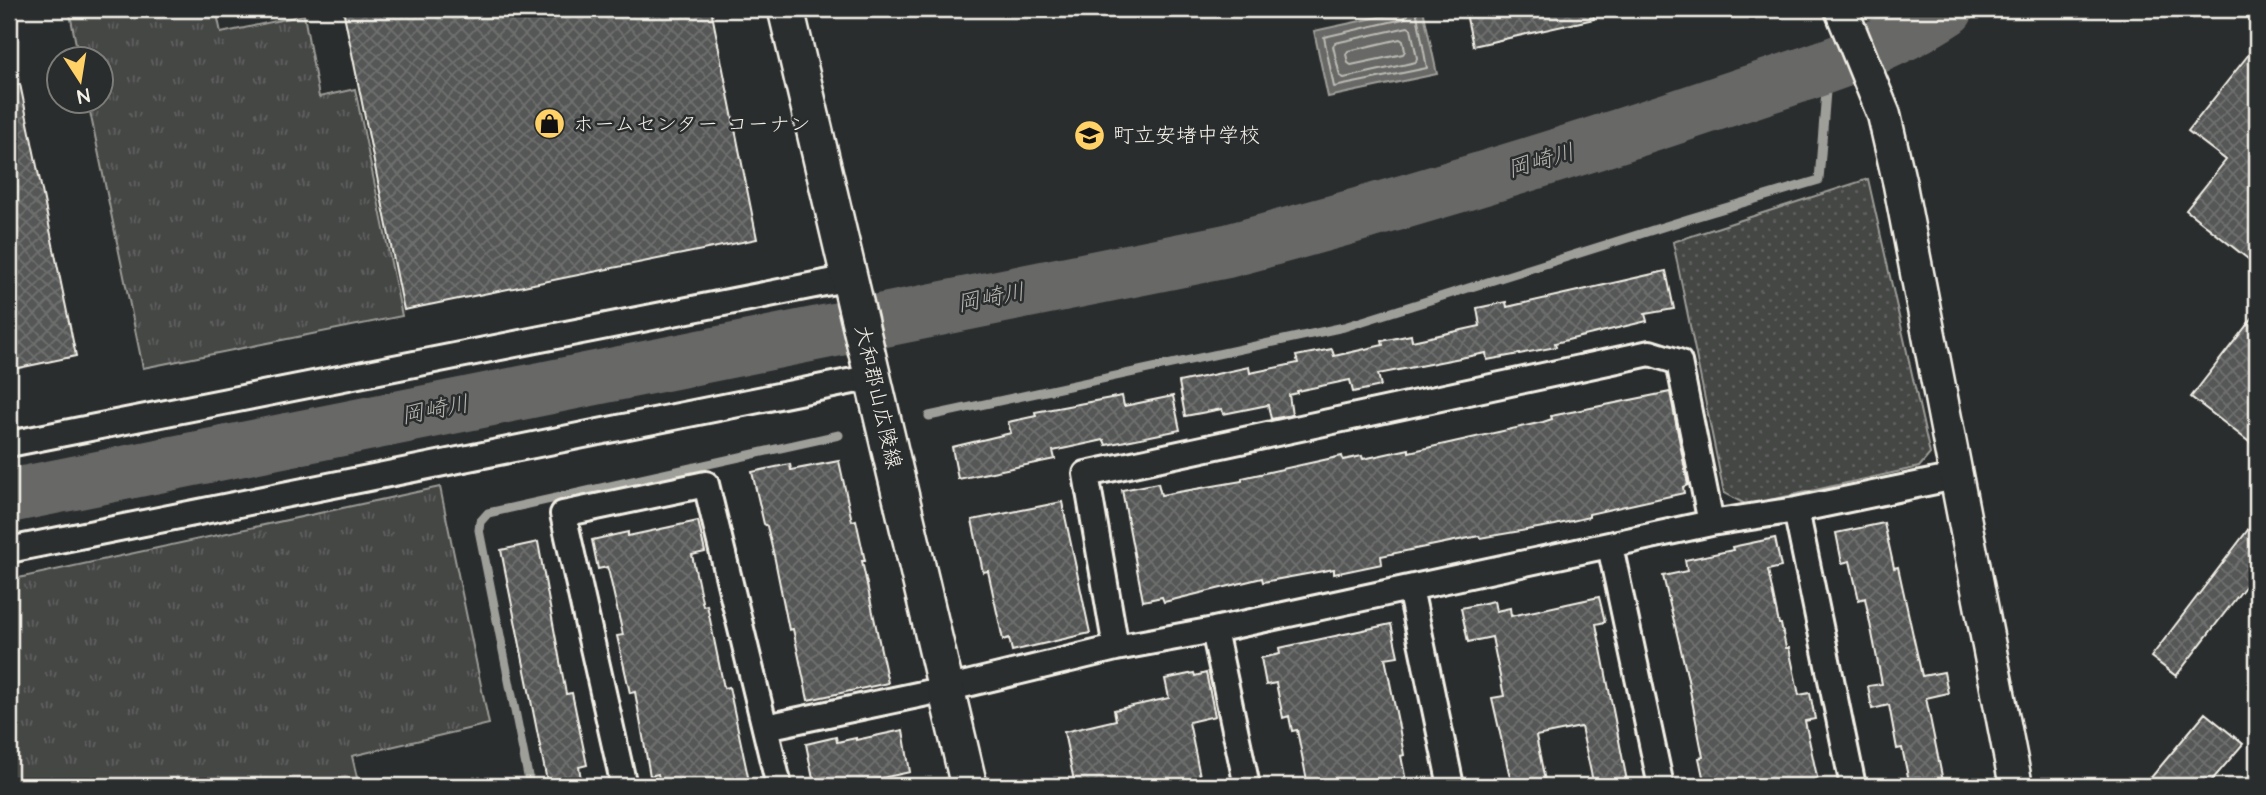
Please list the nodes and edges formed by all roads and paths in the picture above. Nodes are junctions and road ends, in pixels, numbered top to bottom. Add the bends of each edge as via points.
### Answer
1 (786, 9) edge
2 (1842, 11) edge
3 (850, 278) junction
4 (873, 377) junction
5 (9, 444) edge
6 (1955, 477) junction
7 (1796, 510) junction
8 (1711, 523) junction
9 (1611, 546) junction
10 (9, 550) edge
11 (1410, 588) junction
12 (1214, 630) junction
13 (1116, 648) junction
14 (946, 688) junction
15 (766, 727) junction
16 (624, 786) edge
17 (779, 786) edge
18 (969, 786) edge
19 (1247, 786) edge
20 (1451, 786) edge
21 (1661, 786) edge
22 (1853, 786) edge
23 (2016, 786) edge

1 - 3 main road, 大和郡山広陵線
2 - 6 street via 1884,115
3 - 4 main road, 大和郡山広陵線
3 - 5 street
4 - 10 street
4 - 14 main road, 大和郡山広陵線
6 - 7 street
6 - 23 street
7 - 8 street
7 - 22 street
8 - 9 street
8 - 13 street via 1679,362 1650,353 1086,474
9 - 11 street
9 - 21 street
11 - 12 street
11 - 20 street
12 - 13 street
12 - 19 street
13 - 14 street
14 - 15 street
14 - 18 main road, 大和郡山広陵線
15 - 16 street via 706,484 563,514
15 - 17 street

